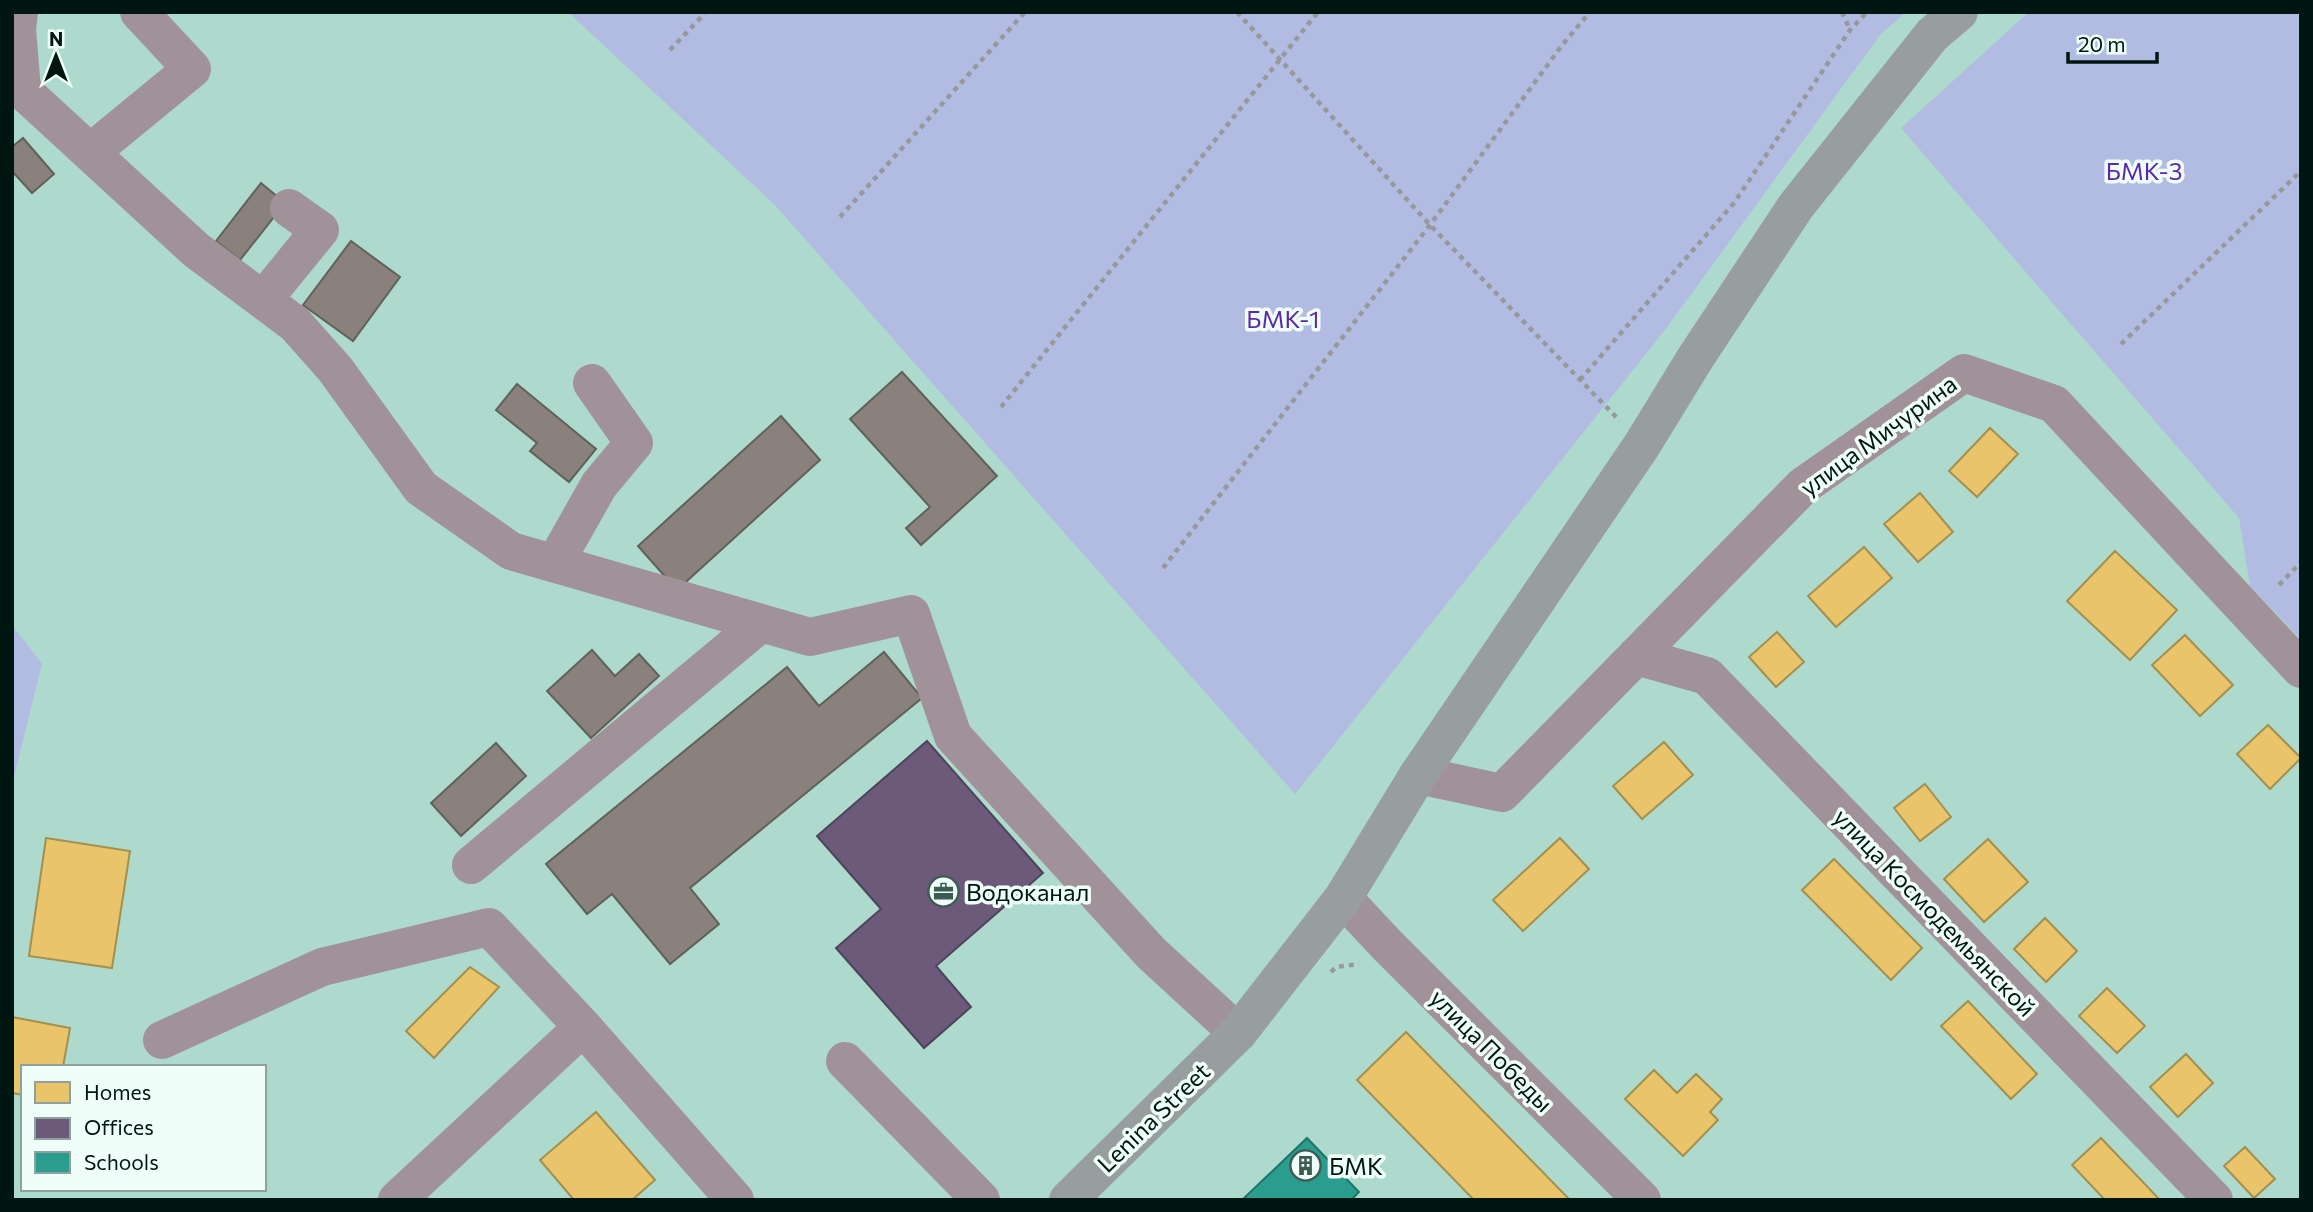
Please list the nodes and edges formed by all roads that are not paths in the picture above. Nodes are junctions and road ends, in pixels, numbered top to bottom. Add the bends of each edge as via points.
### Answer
1 (19, 12) edge
2 (139, 12) edge
3 (1959, 12) edge
4 (91, 152) junction
5 (289, 208) dead end
6 (263, 300) junction
7 (592, 383) dead end
8 (555, 563) junction
9 (761, 623) junction
10 (1636, 656) junction
11 (2301, 669) edge
12 (1418, 775) junction
13 (471, 865) dead end
14 (1343, 898) junction
15 (583, 1027) junction
16 (1238, 1034) junction
17 (162, 1040) dead end
18 (845, 1061) dead end
19 (397, 1200) edge
20 (735, 1200) edge
21 (981, 1200) edge
22 (1068, 1200) edge
23 (1642, 1200) edge
24 (2214, 1200) edge

1 - 4 street via 22,90
2 - 4 street via 192,69
3 - 12 main road, Lenina Street via 1932,35 1797,205 1642,445
4 - 6 street via 197,250
5 - 6 street via 320,230
6 - 8 street via 295,324 335,369 421,488 511,551
7 - 8 street via 634,443 599,485
8 - 9 street
9 - 13 street
9 - 16 street via 810,637 911,614 953,736 1151,953
10 - 11 street, улица Мичурина via 1803,486 1964,373 2054,404
10 - 12 street, улица Мичурина via 1502,793
10 - 24 street, улица Космодемьянской via 1707,676
12 - 14 main road, Lenina Street
14 - 16 main road, Lenina Street
14 - 23 street, улица Победы
15 - 17 street via 489,927 322,967
15 - 19 street
15 - 20 street
16 - 22 main road, Lenina Street
18 - 21 street

